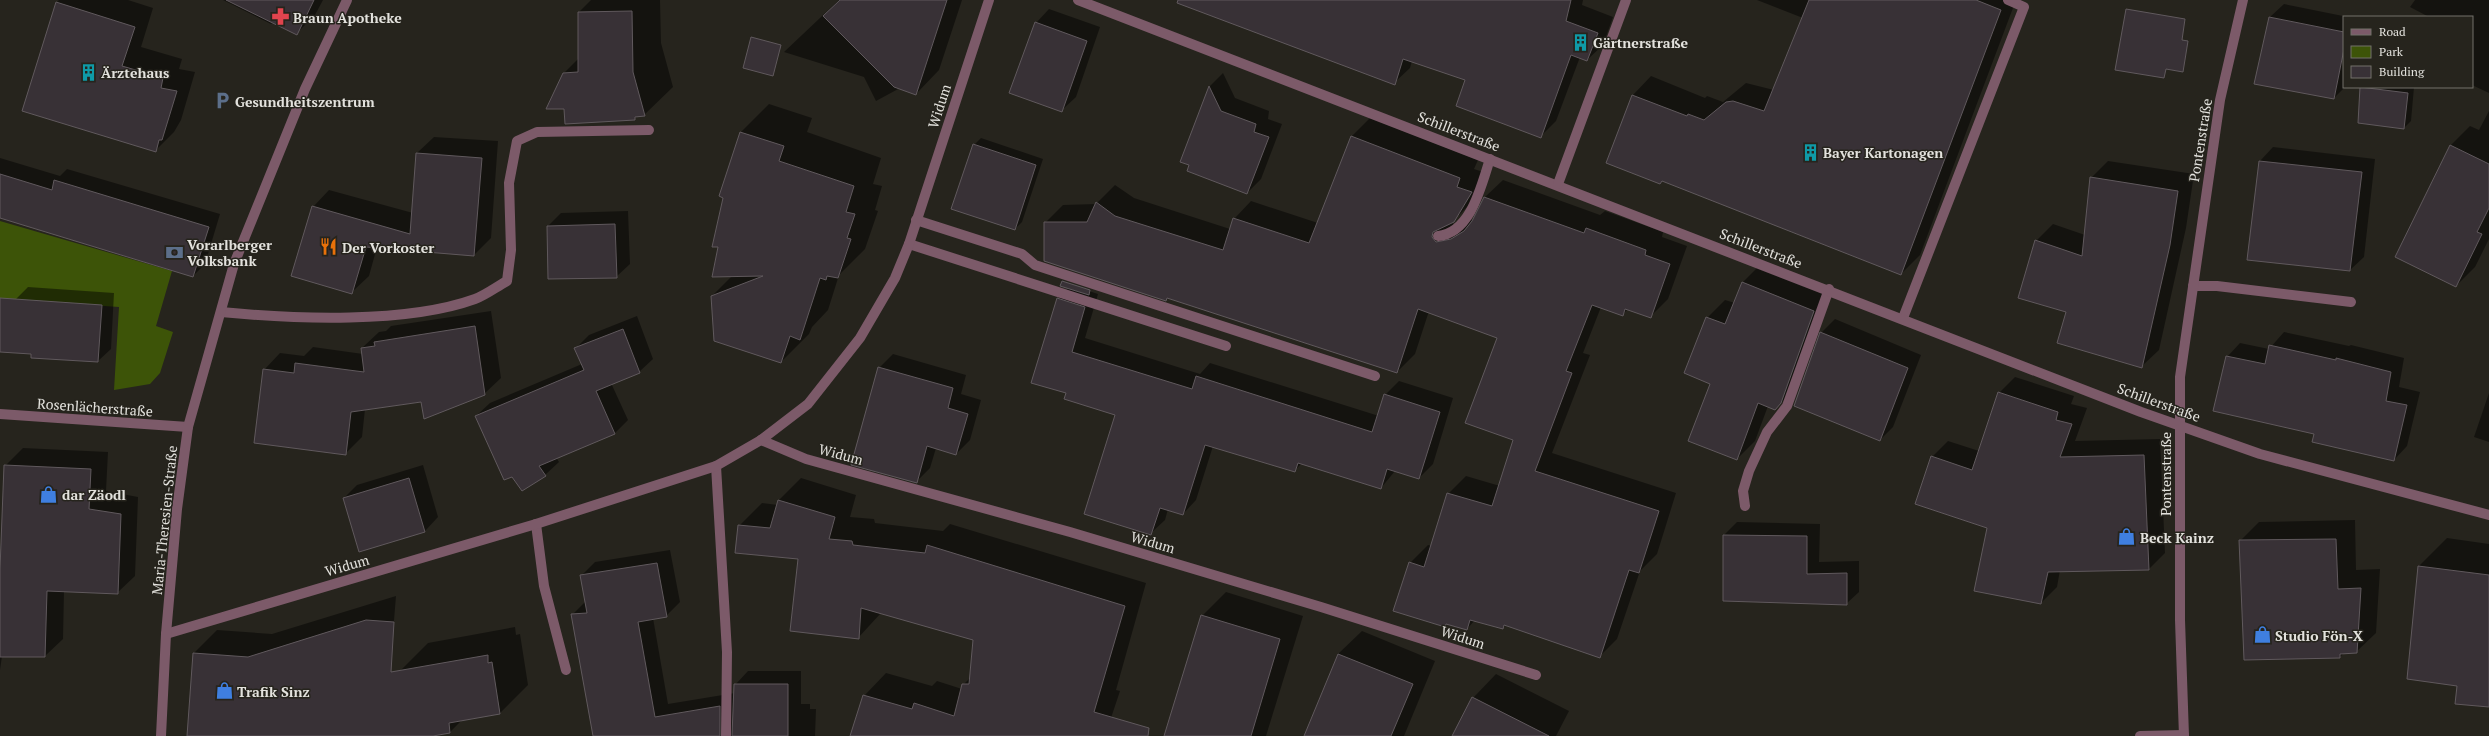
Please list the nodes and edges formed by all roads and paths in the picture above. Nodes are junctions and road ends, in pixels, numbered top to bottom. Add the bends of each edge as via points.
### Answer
1 (347, 0) edge
2 (989, 0) edge
3 (1078, 0) edge
4 (1626, 0) edge
5 (2008, 0) edge
6 (2243, 0) edge
7 (649, 130) dead end
8 (1490, 159) junction
9 (1558, 184) junction
10 (916, 220) junction
11 (1438, 236) dead end
12 (909, 244) junction
13 (2193, 286) junction
14 (1829, 289) junction
15 (2351, 302) dead end
16 (221, 312) junction
17 (1903, 318) junction
18 (1226, 346) dead end
19 (1375, 376) dead end
20 (0, 414) edge
21 (2179, 425) junction
22 (188, 427) junction
23 (761, 440) junction
24 (716, 466) junction
25 (1745, 506) dead end
26 (2489, 515) edge
27 (536, 524) junction
28 (166, 634) junction
29 (566, 670) dead end
30 (1536, 675) dead end
31 (161, 736) edge
32 (726, 736) edge
33 (2140, 736) edge
34 (2184, 736) edge

1 - 16 street, Maria-Theresien-Straße via 305,89 258,203 234,264
2 - 10 street, Widum
3 - 8 street, Schillerstraße
4 - 9 street
5 - 17 street via 2024,7
6 - 13 street, Pontenstraße via 2220,100
7 - 16 street via 537,132 517,141 509,183 511,250 507,282 475,299 423,311 360,316 269,317
8 - 9 street, Schillerstraße
8 - 11 street via 1464,223 1450,234
9 - 14 street, Schillerstraße
10 - 12 street, Widum
10 - 19 street via 1022,254 1035,266
12 - 18 street
12 - 23 street, Widum via 895,278 860,338 808,404
13 - 15 street via 2217,286
13 - 21 street, Pontenstraße via 2180,377
14 - 17 street, Schillerstraße
14 - 25 street via 1787,406 1767,432 1750,471 1743,491
16 - 22 street, Maria-Theresien-Straße
17 - 21 street, Schillerstraße
20 - 22 street, Rosenlächerstraße
21 - 26 street, Schillerstraße via 2260,454
21 - 34 street, Pontenstraße via 2180,620
22 - 28 street, Maria-Theresien-Straße via 177,509
23 - 24 street, Widum
23 - 30 street, Widum via 806,459 960,501 1260,589
24 - 27 street, Widum
24 - 32 street via 726,652
27 - 28 street, Widum
27 - 29 street via 544,586
28 - 31 street, Maria-Theresien-Straße
33 - 34 street, Pontenstraße

